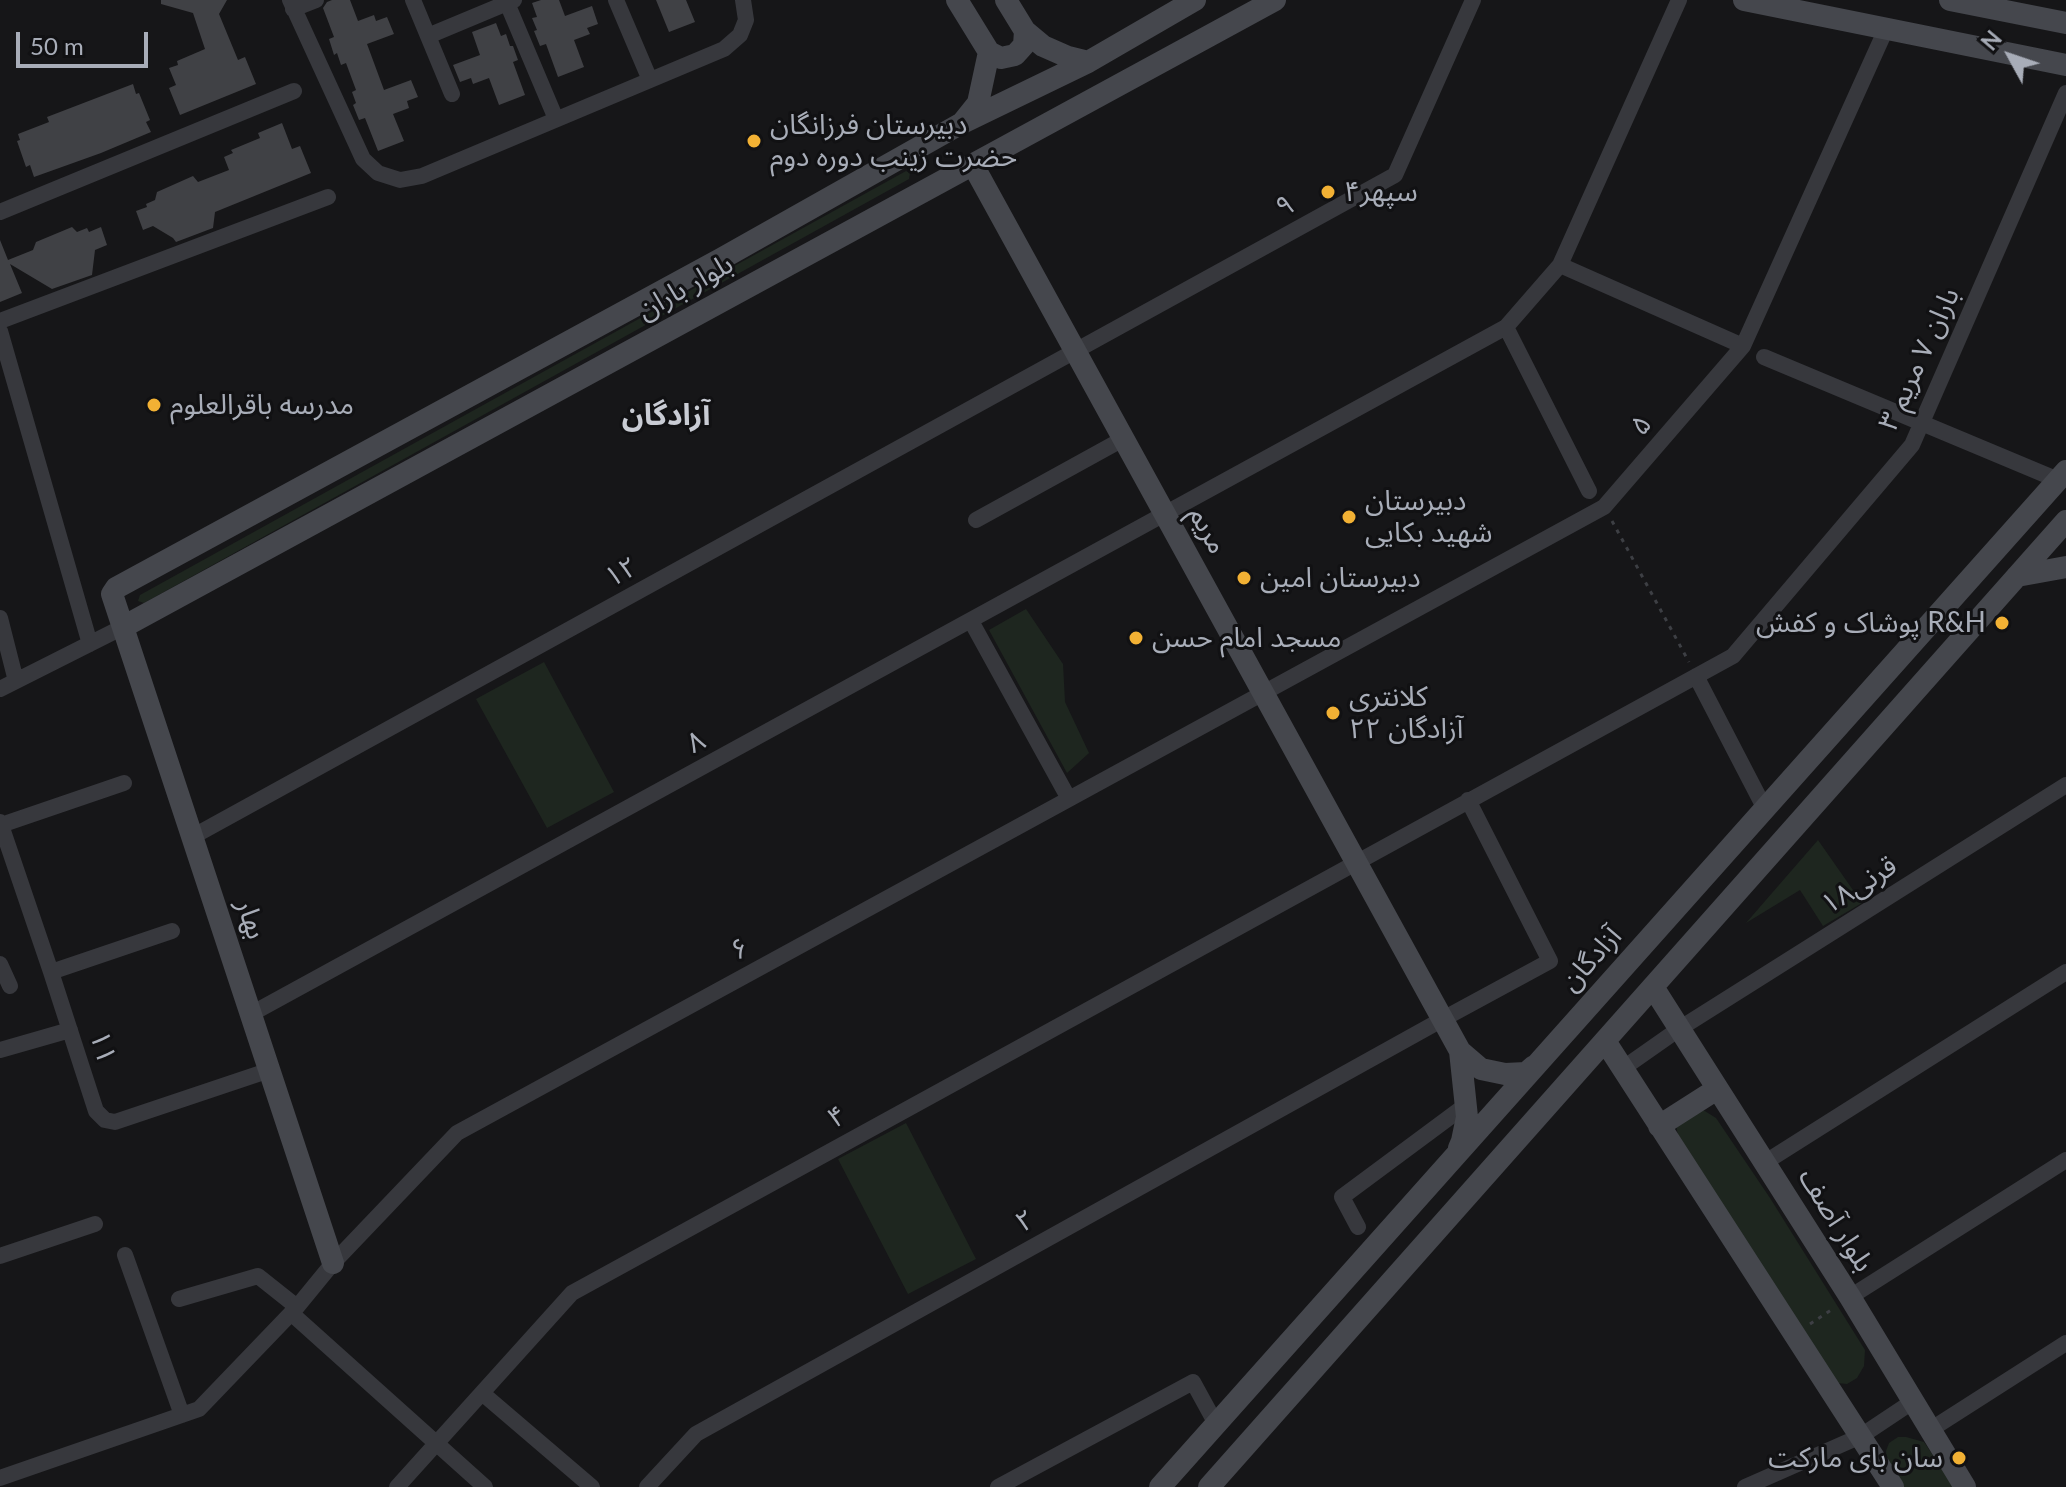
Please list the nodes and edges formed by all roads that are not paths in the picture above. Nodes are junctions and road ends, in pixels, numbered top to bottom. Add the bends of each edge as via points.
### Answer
1 (316, 0) edge
2 (413, 0) edge
3 (616, 0) edge
4 (743, 0) edge
5 (957, 0) edge
6 (1006, 0) edge
7 (1195, 0) edge
8 (1275, 0) edge
9 (1473, 0) edge
10 (1679, 0) edge
11 (1744, 0) edge
12 (1950, 0) edge
13 (511, 2) edge
14 (1984, 3) edge
15 (292, 5) edge
16 (2066, 23) edge
17 (1886, 29) junction
18 (1025, 31) junction
19 (428, 36) junction
20 (989, 52) junction
21 (1088, 62) junction
22 (2066, 65) edge
23 (650, 80) junction
24 (294, 91) dead end
25 (2066, 93) edge
26 (452, 94) dead end
27 (556, 119) junction
28 (962, 123) junction
29 (973, 165) junction
30 (328, 197) dead end
31 (0, 212) edge
32 (721, 259) junction
33 (1560, 265) junction
34 (738, 293) junction
35 (0, 321) edge
36 (1506, 327) junction
37 (0, 331) edge
38 (1743, 346) junction
39 (1076, 352) junction
40 (1764, 357) dead end
41 (1921, 424) junction
42 (1123, 439) junction
43 (2062, 475) edge
44 (1589, 491) dead end
45 (1165, 515) junction
46 (976, 520) dead end
47 (2066, 521) edge
48 (2066, 567) edge
49 (2017, 576) junction
50 (112, 594) joint
51 (0, 618) edge
52 (971, 621) junction
53 (123, 627) junction
54 (90, 644) junction
55 (1696, 676) junction
56 (16, 681) junction
57 (0, 689) edge
58 (1263, 693) junction
59 (124, 783) dead end
60 (2066, 785) edge
61 (1069, 799) junction
62 (1468, 800) junction
63 (1765, 809) junction
64 (1, 823) edge
65 (192, 837) junction
66 (1356, 862) junction
67 (172, 931) dead end
68 (0, 964) edge
69 (51, 972) junction
70 (2066, 972) edge
71 (10, 986) dead end
72 (1653, 987) junction
73 (251, 1014) junction
74 (1443, 1019) junction
75 (1679, 1029) junction
76 (70, 1030) junction
77 (1605, 1041) junction
78 (0, 1050) edge
79 (1460, 1051) junction
80 (1543, 1058) junction
81 (1622, 1069) junction
82 (270, 1070) junction
83 (1717, 1089) junction
84 (1466, 1105) junction
85 (1659, 1126) junction
86 (2066, 1160) edge
87 (1451, 1161) junction
88 (1764, 1163) junction
89 (95, 1224) dead end
90 (1358, 1227) dead end
91 (125, 1255) dead end
92 (0, 1256) edge
93 (333, 1263) junction
94 (1850, 1297) junction
95 (179, 1299) dead end
96 (294, 1310) junction
97 (2066, 1343) edge
98 (482, 1393) junction
99 (1912, 1402) junction
100 (182, 1415) junction
101 (1216, 1424) junction
102 (1930, 1430) junction
103 (1861, 1436) junction
104 (436, 1443) junction
105 (0, 1478) edge
106 (397, 1487) edge
107 (485, 1487) edge
108 (592, 1487) edge
109 (647, 1487) edge
110 (998, 1487) edge
111 (1160, 1487) edge
112 (1209, 1487) edge
113 (1745, 1487) edge
114 (1893, 1487) edge
115 (1965, 1487) edge

1 - 15 street
2 - 19 street
3 - 23 street
4 - 23 street via 746,20 740,35 724,49
5 - 20 street
6 - 18 street
7 - 21 street, بلوار باران
8 - 29 street, بلوار باران
9 - 39 street, ۹ via 1395,175
10 - 33 street
11 - 17 street
12 - 14 street
13 - 19 street
13 - 27 street
14 - 16 street
15 - 27 street via 363,159 378,173 400,180 422,176
17 - 22 street
17 - 38 street, ۵
18 - 20 street via 1024,45 1015,55 1001,58
18 - 21 street via 1043,46
19 - 26 street
20 - 28 street via 978,103
21 - 28 street, بلوار باران
23 - 27 street
24 - 31 street
25 - 41 street, باران ۷ مریم ۳
28 - 32 street, بلوار باران
29 - 34 street, بلوار باران
29 - 39 street, مریم
30 - 35 street
32 - 34 street
32 - 50 street, بلوار باران
33 - 36 street
33 - 38 street
34 - 53 street, بلوار باران
36 - 44 street
36 - 45 street, ۸
37 - 54 street
38 - 58 street, ۵ via 1604,507
39 - 42 street, مریم
39 - 65 street, ۱۲
40 - 41 street
41 - 43 street
41 - 55 street, باران ۷ مریم ۳ via 1912,445 1733,656
42 - 45 street, مریم
42 - 46 street
43 - 63 street, آزادگان
45 - 52 street, ۸
45 - 58 street, مریم
47 - 49 street
48 - 49 street
49 - 72 street
50 - 53 street, بهار
51 - 56 street
52 - 61 street
52 - 73 street, ۸
53 - 54 street
53 - 65 street, بهار
54 - 56 street
55 - 62 street, باران ۷ مریم ۳
55 - 63 street
56 - 57 street
58 - 61 street, ۶
58 - 66 street, مریم
59 - 64 street
60 - 75 street, قرنی۱۸
61 - 93 street, ۶ via 457,1133
62 - 66 street, ۴
62 - 74 street, ۲ via 1550,961
63 - 80 street, آزادگان
64 - 69 street, ۱۱
65 - 73 street, بهار
66 - 74 street, مریم
66 - 98 street, ۴ via 572,1293
67 - 69 street
68 - 71 street
69 - 76 street, ۱۱
70 - 88 street
72 - 75 street, بلوار آصف
72 - 77 street
73 - 82 street, بهار
74 - 79 street, مریم
74 - 109 street, ۲ via 696,1434
75 - 81 street, قرنی۱۸
75 - 83 street, بلوار آصف
76 - 78 street
76 - 82 street, ۱۱ via 96,1111 105,1120 115,1122
77 - 81 street
77 - 112 street
79 - 80 street via 1481,1069 1505,1074 1526,1073
79 - 84 street
80 - 87 street, آزادگان
81 - 85 street
82 - 93 street, بهار
83 - 85 street
83 - 88 street, بلوار آصف
84 - 87 street via 1462,1141
84 - 90 street via 1342,1197
85 - 103 street
86 - 94 street
87 - 101 street, آزادگان
88 - 94 street, بلوار آصف
89 - 92 street
91 - 100 street
93 - 96 street, ۶
94 - 99 street, بلوار آصف
95 - 96 street via 258,1276
96 - 100 street, ۶ via 199,1409
96 - 104 street
97 - 102 street
98 - 104 street, ۴
98 - 108 street
99 - 102 street, بلوار آصف
99 - 103 street
100 - 105 street, ۶
101 - 110 street via 1193,1382
101 - 111 street, آزادگان
102 - 115 street, بلوار آصف
103 - 113 street
103 - 114 street
104 - 106 street, ۴
104 - 107 street

